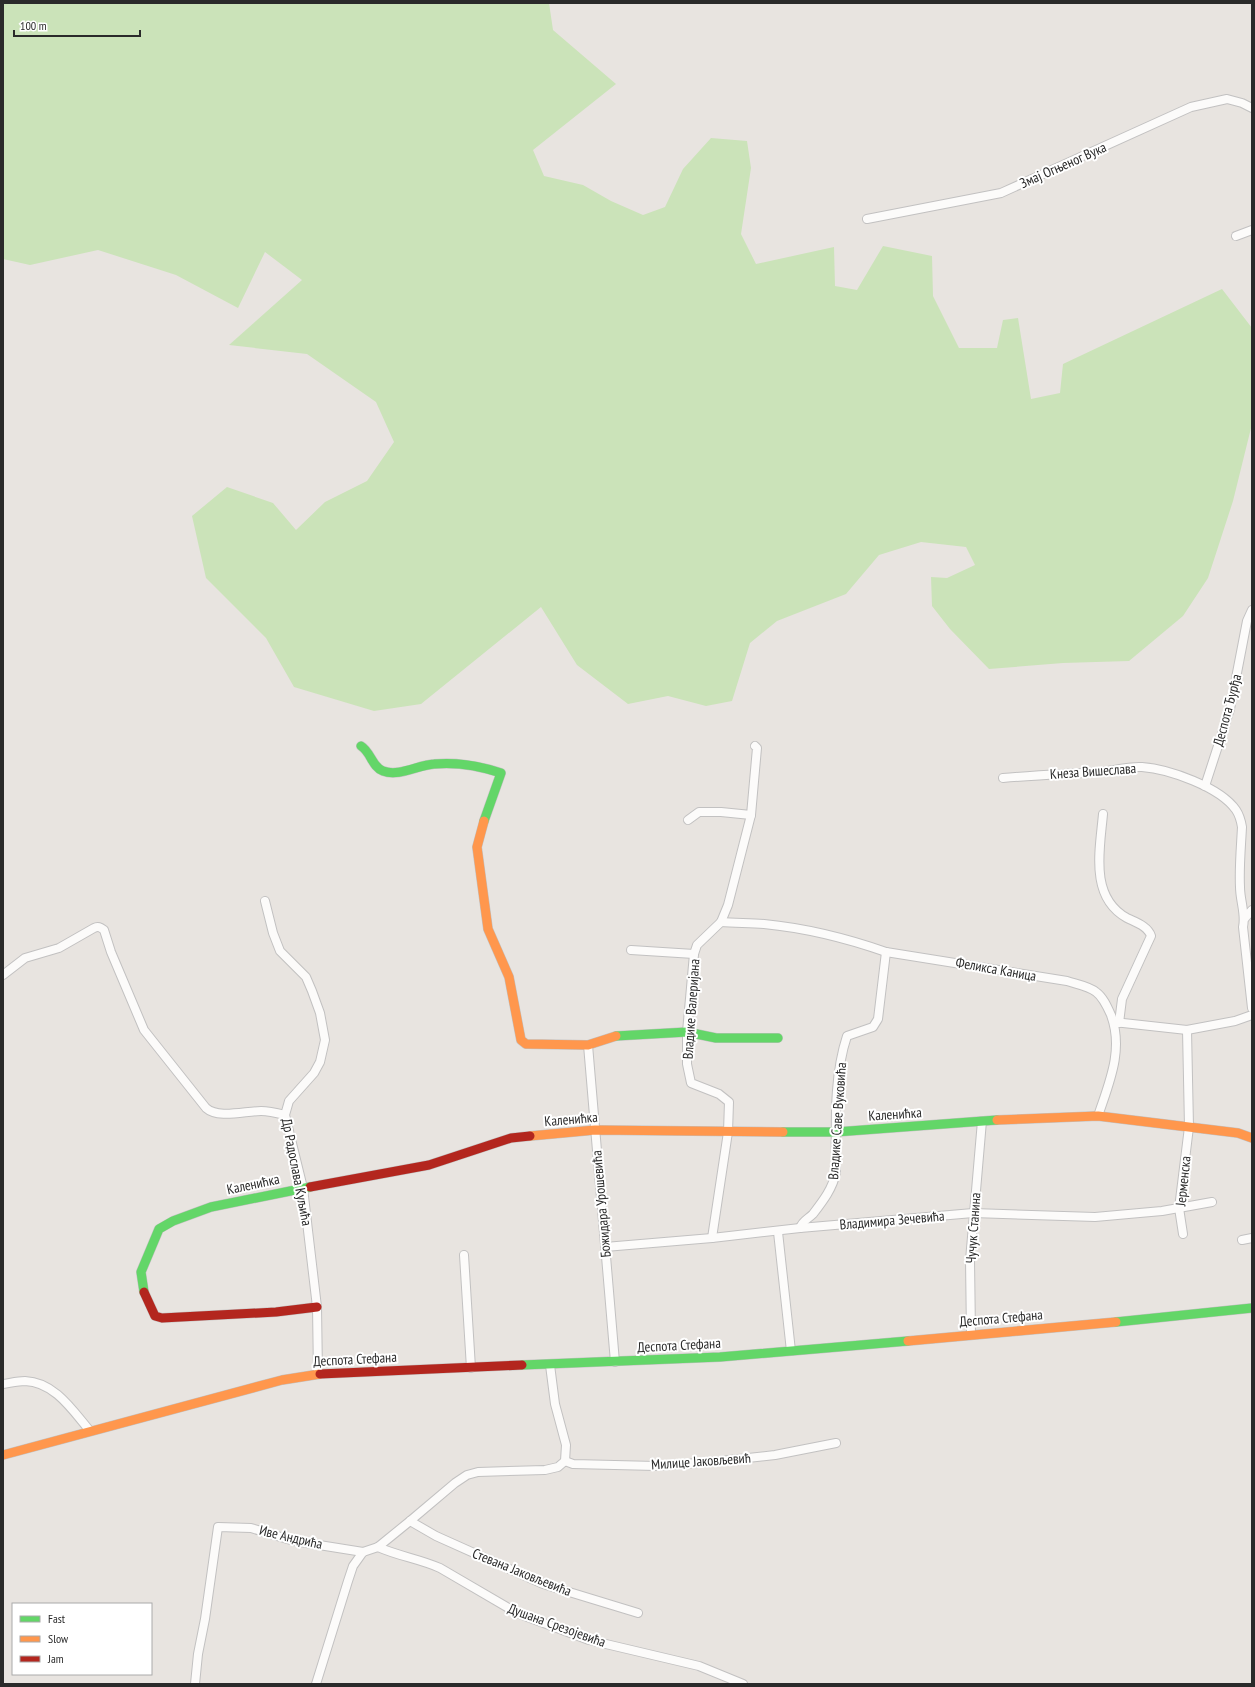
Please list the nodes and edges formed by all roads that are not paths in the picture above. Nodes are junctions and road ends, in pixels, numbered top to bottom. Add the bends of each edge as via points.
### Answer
1 (1252, 108) edge
2 (867, 219) dead end
3 (1252, 230) edge
4 (1236, 236) dead end
5 (1252, 610) edge
6 (361, 746) dead end
7 (755, 746) dead end
8 (1003, 778) dead end
9 (1205, 786) junction
10 (1103, 814) dead end
11 (751, 815) junction
12 (688, 820) dead end
13 (265, 901) dead end
14 (1252, 910) edge
15 (1245, 918) junction
16 (721, 922) junction
17 (631, 950) dead end
18 (886, 952) junction
19 (694, 954) junction
20 (3, 975) edge
21 (1252, 1008) edge
22 (1252, 1015) edge
23 (1116, 1022) junction
24 (1187, 1030) junction
25 (687, 1032) junction
26 (778, 1038) dead end
27 (588, 1045) junction
28 (285, 1115) junction
29 (1098, 1116) junction
30 (982, 1121) junction
31 (1189, 1127) junction
32 (595, 1130) junction
33 (728, 1132) junction
34 (836, 1132) junction
35 (1252, 1138) edge
36 (303, 1188) junction
37 (1212, 1202) dead end
38 (1179, 1208) junction
39 (973, 1213) junction
40 (800, 1228) junction
41 (778, 1232) junction
42 (1183, 1234) dead end
43 (712, 1238) junction
44 (1252, 1238) edge
45 (1242, 1240) dead end
46 (605, 1247) junction
47 (464, 1255) dead end
48 (317, 1306) junction
49 (1252, 1308) edge
50 (971, 1335) junction
51 (791, 1351) junction
52 (615, 1362) junction
53 (550, 1365) junction
54 (471, 1368) junction
55 (318, 1374) junction
56 (3, 1384) edge
57 (90, 1431) junction
58 (836, 1443) dead end
59 (3, 1455) edge
60 (566, 1461) junction
61 (410, 1521) junction
62 (378, 1547) junction
63 (363, 1552) junction
64 (638, 1613) dead end
65 (195, 1684) edge
66 (316, 1684) edge
67 (743, 1684) edge

1 - 2 street, Змај Огњеног Вука via 1227,99 1191,107 1001,193
3 - 4 street
5 - 9 street, Деспота Ђурђа via 1247,621 1224,732
6 - 27 street via 366,749 377,769 383,772 398,772 434,764 474,767 501,773 477,847 488,929 509,977 521,1040 526,1044
7 - 11 street, Владике Валеријана
8 - 9 street, Кнеза Вишеслава via 1141,767 1188,778
9 - 15 street, Кнеза Вишеслава via 1220,795 1236,810 1240,818 1240,888
10 - 23 street via 1099,862 1105,896 1114,909 1148,930 1151,936 1122,999
11 - 12 street via 699,812
11 - 16 street, Владике Валеријана via 728,905
13 - 28 street, Др Радослава Куљића via 280,951 306,977 320,1013 325,1040 320,1062 314,1073 289,1101
14 - 15 street
15 - 21 street, Кнеза Вишеслава via 1243,927
16 - 18 street, Феликса Каница via 764,924 820,932 860,942
16 - 19 street, Владике Валеријана via 697,944
17 - 19 street
18 - 23 street, Феликса Каница via 1067,981 1095,990
18 - 34 street, Владике Саве Вуковића via 878,1019 873,1027 848,1036 842,1050
19 - 25 street, Владике Валеријана
20 - 28 street via 25,958 59,948 94,928 101,928 144,1030 209,1112 226,1114 268,1111
22 - 24 street via 1235,1021
23 - 24 street
23 - 29 street via 1115,1062
24 - 31 street, Јерменска
25 - 26 street via 716,1038
25 - 27 street via 614,1036
25 - 33 street, Владике Валеријана via 686,1064 691,1083 719,1094 730,1102
27 - 32 street, Божидара Урошевића
28 - 36 street, Др Радослава Куљића
29 - 30 street, Каленићка
29 - 31 street, Каленићка
30 - 34 street, Каленићка
30 - 39 street, Чучук Станина
31 - 35 street, Каленићка via 1238,1133
31 - 38 street, Јерменска
32 - 33 street, Каленићка
32 - 36 street, Каленићка via 511,1138 429,1165
32 - 46 street, Божидара Урошевића
33 - 34 street, Каленићка
33 - 43 street, Владике Валеријана
34 - 40 street, Владике Саве Вуковића via 836,1172 832,1187
36 - 48 street, Др Радослава Куљића
36 - 48 street, Каленићка via 210,1207 173,1221 160,1229 141,1272 144,1293 151,1310 155,1316 162,1318 276,1312
37 - 38 street, Владимира Зечевића
38 - 39 street, Владимира Зечевића via 1095,1217
38 - 42 street, Јерменска
39 - 40 street, Владимира Зечевића
39 - 50 street, Чучук Станина via 970,1260
40 - 41 street, Владимира Зечевића
41 - 43 street, Владимира Зечевића
41 - 51 street
43 - 46 street, Владимира Зечевића
44 - 45 street
46 - 52 street, Божидара Урошевића
47 - 54 street
48 - 55 street, Др Радослава Куљића
49 - 50 street, Деспота Стефана
50 - 51 street, Деспота Стефана
51 - 52 street, Деспота Стефана
52 - 53 street, Деспота Стефана
53 - 54 street, Деспота Стефана
53 - 60 street via 555,1404 566,1445
54 - 55 street, Деспота Стефана
55 - 57 street, Деспота Стефана via 282,1380
56 - 57 street via 25,1381 56,1392
57 - 59 street, Деспота Стефана
58 - 60 street, Милице Јаковљевић via 774,1455 656,1466 573,1464
60 - 61 street via 558,1467 545,1470 478,1472 467,1475 455,1482
61 - 62 street
61 - 64 street, Стевана Јаковљевића via 436,1536 543,1584
62 - 63 street
62 - 67 street, Душана Срезојевића via 440,1568 517,1613 589,1640 698,1666
63 - 65 street, Иве Андрића via 294,1541 251,1528 218,1527
63 - 66 street via 348,1581

